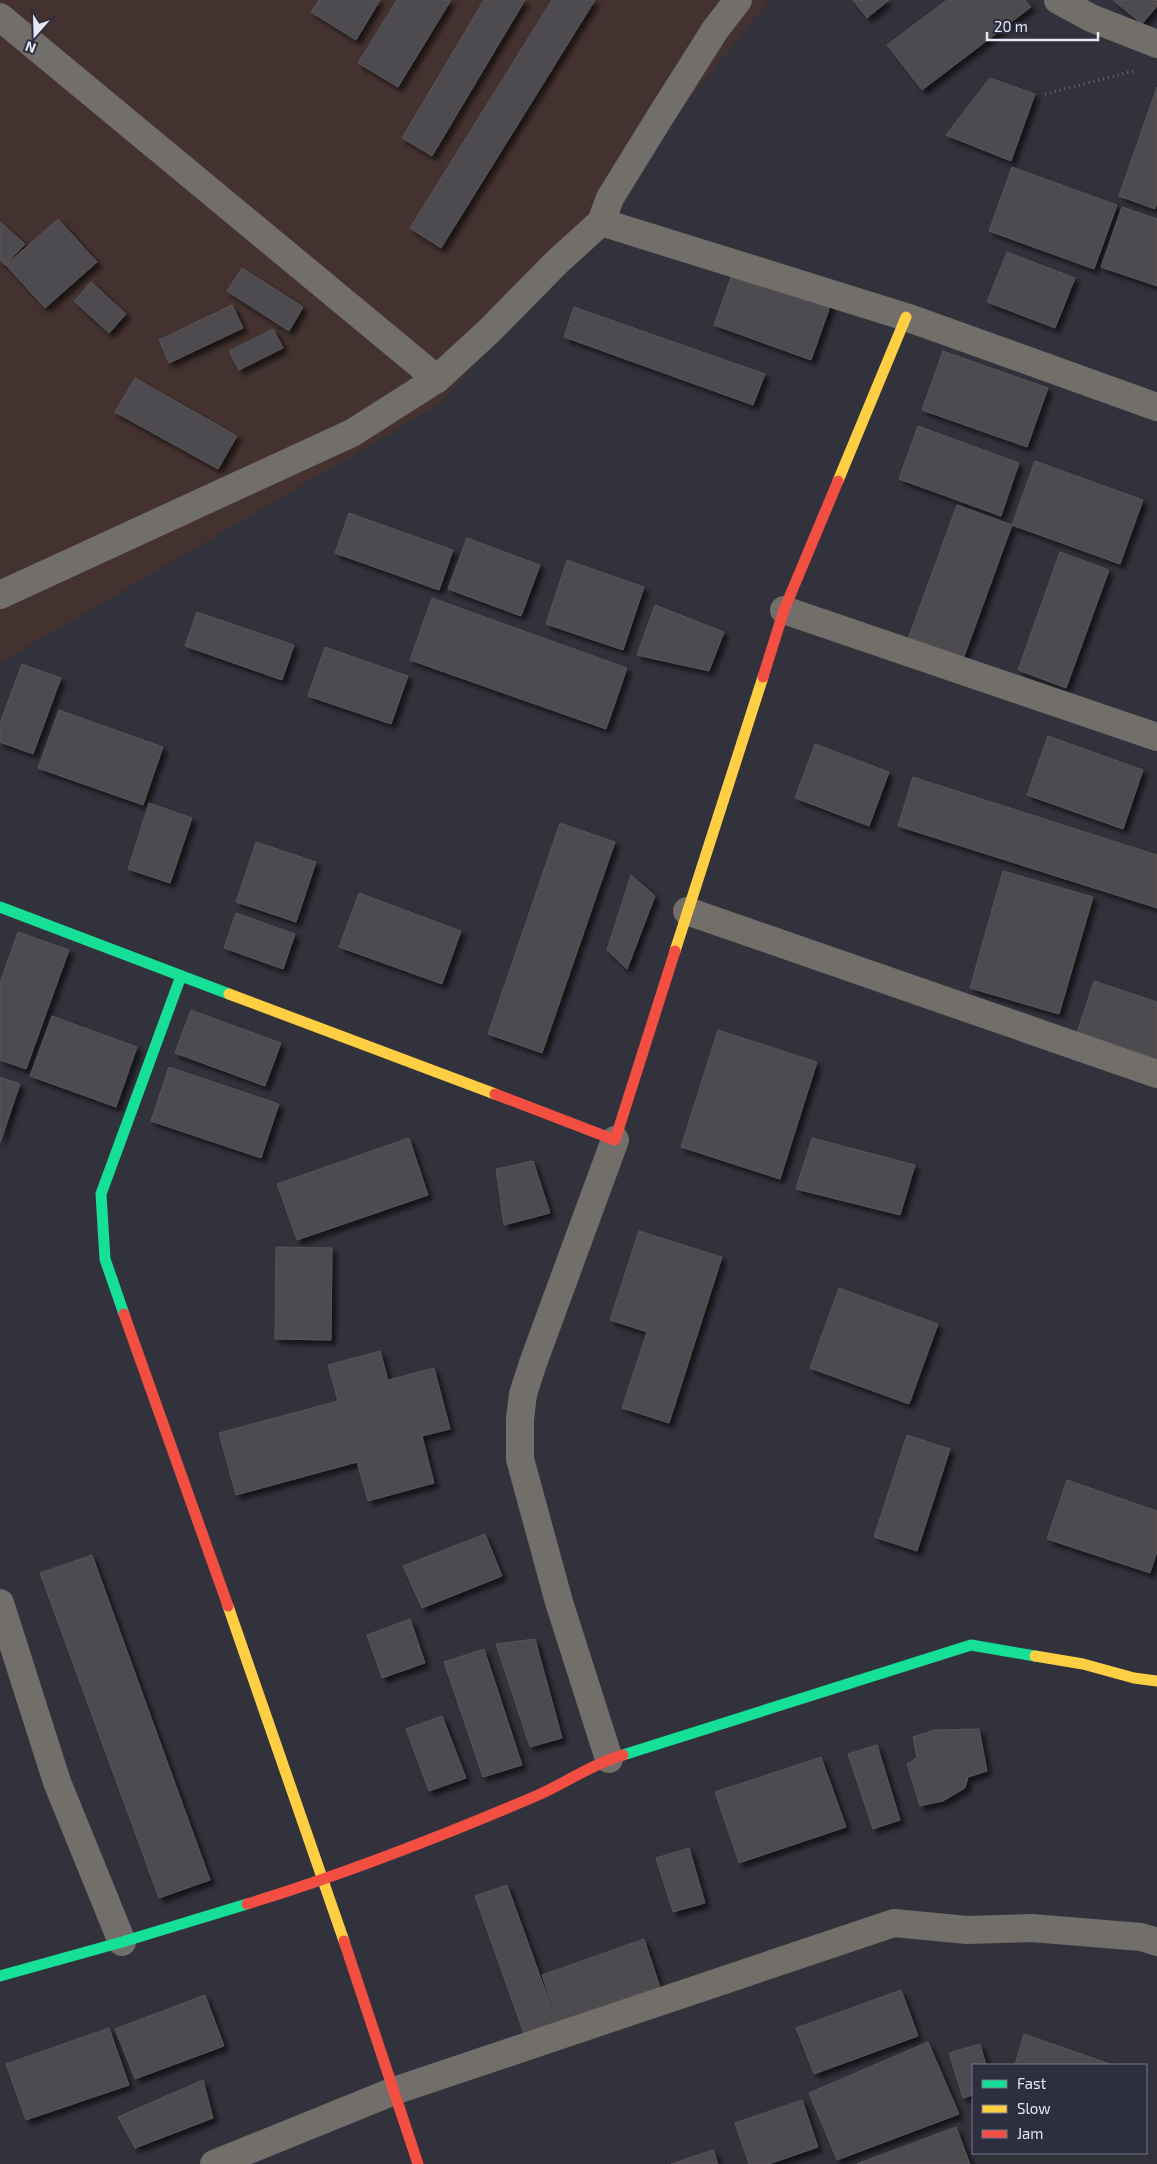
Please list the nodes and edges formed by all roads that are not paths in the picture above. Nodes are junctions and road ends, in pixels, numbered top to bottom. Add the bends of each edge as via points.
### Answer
1 (738, 0) edge
2 (1058, 0) edge
3 (0, 17) edge
4 (1157, 44) edge
5 (601, 222) junction
6 (906, 317) junction
7 (437, 379) junction
8 (1157, 407) edge
9 (0, 595) edge
10 (784, 610) junction
11 (1157, 737) edge
12 (0, 907) edge
13 (687, 911) junction
14 (181, 976) junction
15 (1157, 1074) edge
16 (615, 1140) junction
17 (0, 1604) edge
18 (1157, 1681) edge
19 (609, 1759) junction
20 (324, 1880) junction
21 (122, 1942) junction
22 (1157, 1942) edge
23 (0, 1976) edge
24 (394, 2091) junction
25 (214, 2164) edge
26 (418, 2164) edge

1 - 5 street via 715,30 610,198
2 - 4 street via 1091,18
3 - 7 street
5 - 6 street
5 - 7 street via 557,262 490,332
6 - 8 street
6 - 10 street
7 - 9 street via 352,433
10 - 11 street
10 - 13 street
12 - 14 street
13 - 15 street
13 - 16 street
14 - 16 street
14 - 20 street via 101,1194 105,1259
16 - 19 street via 528,1378 520,1419 520,1459 559,1602
17 - 21 street via 57,1782
18 - 19 street via 971,1645
19 - 20 street via 538,1795
20 - 21 street
20 - 24 street
21 - 23 street
22 - 24 street via 1141,1937 1032,1928 967,1930 894,1923
24 - 25 street
24 - 26 street

